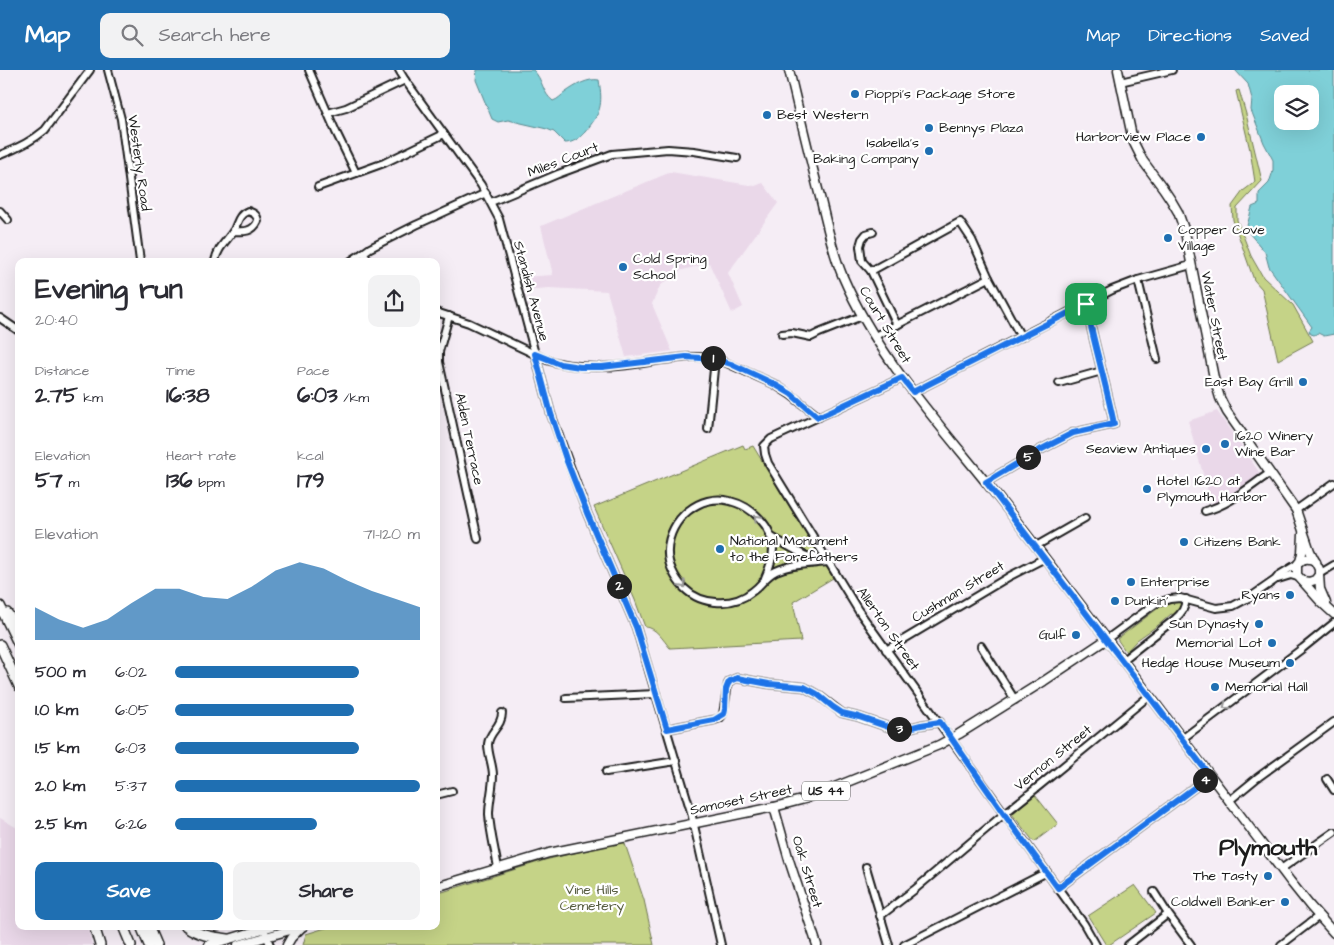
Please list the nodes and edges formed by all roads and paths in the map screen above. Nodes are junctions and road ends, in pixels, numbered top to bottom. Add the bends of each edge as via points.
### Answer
1 (90, 70) edge
2 (108, 70) edge
3 (309, 70) edge
4 (399, 70) edge
5 (789, 70) edge
6 (1118, 70) edge
7 (1172, 70) edge
8 (405, 80) junction
9 (1120, 82) junction
10 (328, 113) junction
11 (444, 134) junction
12 (0, 155) edge
13 (737, 158) dead end
14 (356, 174) junction
15 (318, 188) dead end
16 (486, 193) junction
17 (491, 202) junction
18 (0, 211) edge
19 (8, 220) dead end
20 (233, 231) dead end
21 (873, 232) dead end
22 (363, 253) junction
23 (140, 258) edge
24 (216, 258) edge
25 (356, 258) edge
26 (367, 258) edge
27 (1191, 265) junction
28 (871, 271) junction
29 (989, 278) junction
30 (1138, 280) junction
31 (1086, 304) junction
32 (440, 313) edge
33 (449, 316) junction
34 (862, 316) junction
35 (0, 318) edge
36 (898, 324) junction
37 (15, 328) edge
38 (782, 334) dead end
39 (875, 336) junction
40 (1020, 337) junction
41 (440, 348) edge
42 (535, 354) junction
43 (1157, 358) dead end
44 (715, 359) junction
45 (440, 367) edge
46 (1102, 371) junction
47 (902, 378) junction
48 (1059, 383) dead end
49 (913, 392) junction
50 (818, 417) junction
51 (708, 429) dead end
52 (1270, 473) junction
53 (986, 482) junction
54 (1334, 482) edge
55 (1296, 510) junction
56 (1205, 511) dead end
57 (1086, 518) dead end
58 (1303, 529) junction
59 (770, 536) junction
60 (478, 538) dead end
61 (1036, 546) junction
62 (1045, 558) junction
63 (828, 562) junction
64 (1299, 562) junction
65 (1317, 563) junction
66 (1334, 565) edge
67 (1319, 574) junction
68 (765, 578) junction
69 (1301, 579) junction
70 (1274, 580) junction
71 (1186, 599) junction
72 (0, 605) edge
73 (1332, 612) edge
74 (1334, 623) edge
75 (15, 624) edge
76 (15, 637) edge
77 (1107, 639) junction
78 (0, 645) edge
79 (981, 646) dead end
80 (886, 650) junction
81 (1123, 660) junction
82 (13, 674) junction
83 (15, 678) edge
84 (15, 680) edge
85 (656, 694) junction
86 (1149, 696) junction
87 (566, 698) dead end
88 (1015, 700) junction
89 (502, 713) dead end
90 (940, 722) junction
91 (1334, 722) edge
92 (667, 729) junction
93 (951, 739) junction
94 (1182, 739) junction
95 (676, 761) junction
96 (606, 772) dead end
97 (1210, 776) junction
98 (1326, 779) dead end
99 (1334, 790) edge
100 (452, 791) dead end
101 (440, 794) edge
102 (1229, 801) junction
103 (774, 807) junction
104 (1004, 814) junction
105 (694, 823) junction
106 (1334, 832) edge
107 (866, 867) dead end
108 (498, 868) junction
109 (1281, 870) junction
110 (1047, 872) junction
111 (440, 886) edge
112 (1058, 888) junction
113 (1154, 892) dead end
114 (1168, 914) junction
115 (880, 916) junction
116 (1319, 916) junction
117 (95, 930) edge
118 (125, 930) edge
119 (144, 930) edge
120 (149, 930) edge
121 (191, 930) edge
122 (299, 930) edge
123 (264, 931) edge
124 (1334, 932) edge
125 (228, 939) junction
126 (100, 945) edge
127 (131, 945) edge
128 (154, 945) edge
129 (209, 945) edge
130 (238, 945) edge
131 (270, 945) edge
132 (287, 945) edge
133 (721, 945) edge
134 (817, 945) edge
135 (889, 945) edge
136 (904, 945) edge
137 (1096, 945) edge
138 (1128, 945) edge
139 (1191, 945) edge
140 (1281, 945) edge

1 - 12 street via 45,130
2 - 23 street, Westerly Road via 121,119
3 - 10 street
4 - 8 street, Standish Avenue
5 - 34 main road, Court Street via 835,254
6 - 9 main road, Water Street
7 - 9 street
8 - 10 street
8 - 11 street, Standish Avenue
9 - 27 main road, Water Street via 1133,141 1178,212
10 - 14 street
11 - 14 street
11 - 16 street, Standish Avenue
13 - 17 street, Miles Court via 668,149 612,154
14 - 15 street
16 - 17 street, Standish Avenue
16 - 22 street via 388,238
17 - 42 street, Standish Avenue via 506,243
18 - 19 street
20 - 24 street
21 - 28 street via 866,234 860,246 862,261
22 - 25 street
22 - 26 street
27 - 30 street
27 - 52 main road, Water Street via 1220,398
28 - 29 street via 960,222
28 - 36 street
29 - 36 street
29 - 40 street
30 - 31 street
30 - 43 street
31 - 40 street
31 - 46 street
32 - 33 street
33 - 41 street, Alden Terrace
33 - 42 street
34 - 38 street via 811,337
34 - 39 main road, Court Street
35 - 37 street
36 - 39 street
39 - 47 main road, Court Street
40 - 49 street
42 - 44 street via 560,364 580,367 686,357
42 - 85 street, Standish Avenue via 570,468 636,627
44 - 50 street via 774,384
44 - 51 street
45 - 60 street, Alden Terrace
46 - 48 street
46 - 53 street via 1114,424 1073,433
47 - 49 main road, Court Street
47 - 50 street, Allerton Street
49 - 53 main road, Court Street
50 - 63 street, Allerton Street via 771,439 766,443 764,454
52 - 55 main road, Water Street
52 - 56 street via 1225,503
53 - 61 main road, Court Street
54 - 55 street
55 - 58 main road, Water Street
57 - 61 street
58 - 64 main road, Water Street
58 - 65 main road, Water Street
59 - 63 street via 804,556
59 - 68 street via 772,558
59 -> 68 street via 754,513 739,503 720,498 685,512 674,527 668,550 678,580 692,595 702,599 734,601 753,592
61 - 62 main road, Court Street
62 - 77 main road, Court Street
62 - 80 street, Cushman Street
63 - 68 street via 779,570
63 - 80 street, Allerton Street
64 - 65 main road via 1310,559
64 - 69 main road via 1296,568
64 - 70 street
65 - 67 main road
66 - 67 street
67 - 69 main road via 1312,581
67 - 73 main road via 1320,589
69 - 70 street via 1291,575
69 - 73 main road
70 - 71 street via 1233,606 1208,607
71 - 77 street via 1170,599 1155,604
71 - 81 street via 1182,613 1175,620
72 - 75 highway
72 - 76 highway
74 -> 94 street
77 - 81 main road, Court Street
77 - 88 main road, Samoset Street / US 44
78 - 82 highway
79 - 88 street
80 - 90 street, Allerton Street
81 - 86 main road, Court Street
82 - 83 highway
82 - 84 highway
85 - 87 street
85 - 92 street, Standish Avenue
86 - 94 main road, Court Street
86 - 104 street, Vernon Street
88 - 93 main road, Samoset Street / US 44
89 - 108 street via 488,745 493,774 489,812
90 - 92 street via 905,729 891,728 842,713 804,687 737,678 728,684 724,714 720,718
90 - 93 street, Allerton Street
91 - 102 street
92 - 95 street, Standish Avenue
93 - 103 main road, Samoset Street / US 44 via 805,799
93 - 104 street, Allerton Street
94 - 97 main road, Court Street
95 - 96 street
95 - 105 street, Standish Avenue
97 - 102 main road, Court Street
97 - 112 street
98 - 99 street
100 - 101 street
102 - 109 main road, Court Street
103 - 105 main road, Samoset Street / US 44
103 - 134 main road, Oak Street
104 - 110 street, Allerton Street
104 - 115 street, Vernon Street
105 - 108 main road, Samoset Street / US 44 via 549,853
105 - 133 street, Standish Avenue
106 - 109 street
107 - 115 street
108 - 111 main road, Samoset Street / US 44
109 - 116 main road, Court Street
110 - 112 street, Allerton Street
110 - 136 street
112 - 137 street, Allerton Street
113 - 114 street
114 - 138 street
114 - 139 street
115 - 135 street
116 - 124 main road, Court Street
116 - 140 street
117 - 126 highway
118 - 127 highway
119 - 128 highway
120 - 128 highway
121 - 125 highway
122 - 132 main road
123 - 125 main road
123 - 130 main road
123 - 131 street
125 - 129 main road

